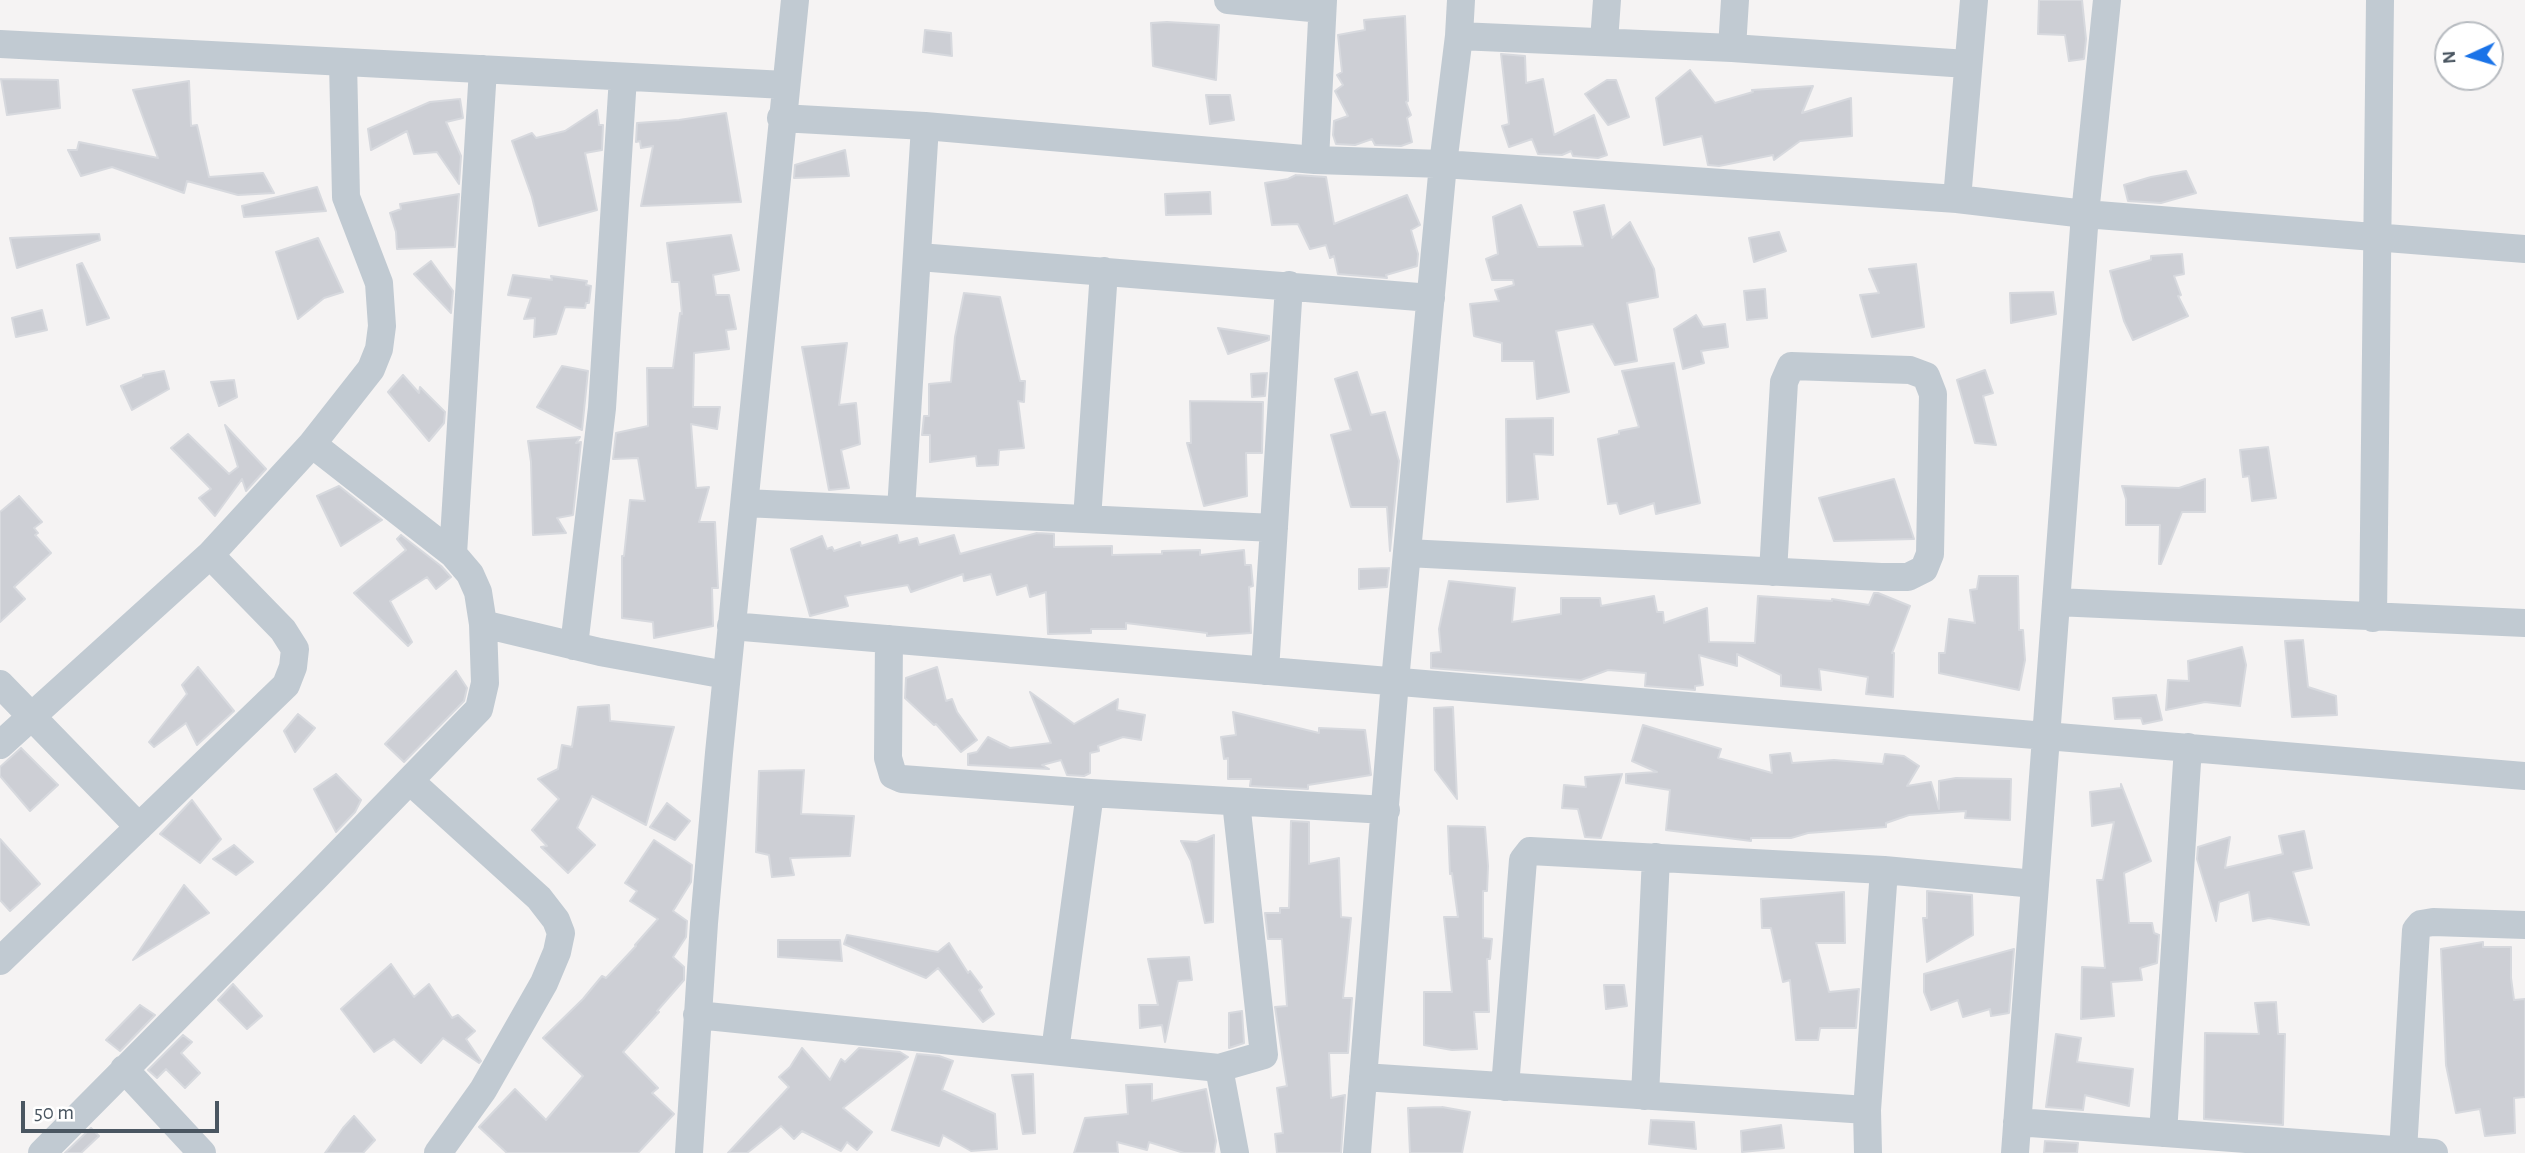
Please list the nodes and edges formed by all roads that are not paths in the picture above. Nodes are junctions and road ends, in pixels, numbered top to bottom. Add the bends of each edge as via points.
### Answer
1 (795, 0) edge
2 (1228, 0) edge
3 (1461, 0) edge
4 (1607, 0) edge
5 (1735, 0) edge
6 (1975, 0) edge
7 (2107, 0) edge
8 (2380, 0) edge
9 (1322, 5) edge
10 (1459, 36) junction
11 (1605, 41) junction
12 (0, 44) edge
13 (1732, 48) junction
14 (343, 62) junction
15 (1967, 64) junction
16 (483, 69) junction
17 (623, 77) junction
18 (785, 85) junction
19 (781, 118) junction
20 (925, 126) junction
21 (1315, 160) junction
22 (1443, 164) junction
23 (1957, 199) junction
24 (2085, 214) junction
25 (2378, 237) junction
26 (2525, 249) edge
27 (919, 257) junction
28 (1104, 271) junction
29 (1289, 285) junction
30 (1431, 298) junction
31 (312, 444) junction
32 (745, 503) junction
33 (901, 510) junction
34 (1087, 519) junction
35 (1274, 528) junction
36 (1407, 553) junction
37 (453, 554) junction
38 (210, 555) junction
39 (1773, 572) junction
40 (2056, 602) junction
41 (2373, 618) junction
42 (2525, 623) edge
43 (483, 624) junction
44 (731, 626) junction
45 (889, 639) junction
46 (574, 646) junction
47 (1265, 671) junction
48 (726, 675) junction
49 (1395, 681) junction
50 (0, 684) edge
51 (31, 717) junction
52 (2046, 736) junction
53 (0, 745) edge
54 (2188, 747) junction
55 (2525, 776) edge
56 (410, 781) junction
57 (1090, 793) junction
58 (1236, 802) junction
59 (1386, 810) junction
60 (139, 827) junction
61 (1656, 857) junction
62 (1884, 870) junction
63 (2035, 884) junction
64 (2525, 925) edge
65 (0, 961) edge
66 (698, 1015) junction
67 (1055, 1051) junction
68 (1219, 1068) junction
69 (124, 1069) junction
70 (1363, 1077) junction
71 (1505, 1087) junction
72 (1644, 1096) junction
73 (1867, 1110) junction
74 (2017, 1122) junction
75 (2163, 1133) junction
76 (2403, 1151) junction
77 (42, 1153) edge
78 (202, 1153) edge
79 (439, 1153) edge
80 (689, 1153) edge
81 (1235, 1153) edge
82 (1357, 1153) edge
83 (1868, 1153) edge
84 (2015, 1153) edge
85 (2434, 1153) edge

1 - 18 street
2 - 9 street
3 - 10 street
4 - 11 street
5 - 13 street
6 - 15 street
7 - 24 street
8 - 25 street
9 - 21 street
10 - 11 street
10 - 22 street
11 - 13 street
12 - 14 street
13 - 15 street
14 - 16 street
14 - 31 street via 346,197 379,283 382,326 371,369
15 - 23 street
16 - 17 street
16 - 37 street
17 - 18 street
17 - 46 street via 603,408
18 - 19 street
19 - 20 street
19 - 32 street
20 - 21 street
20 - 27 street
21 - 22 street
22 - 23 street
22 - 30 street
23 - 24 street
24 - 25 street
24 - 40 street
25 - 26 street
25 - 41 street
27 - 28 street
27 - 33 street
28 - 29 street
28 - 34 street
29 - 30 street
29 - 35 street
30 - 36 street
31 - 37 street
31 - 38 street
32 - 33 street
32 - 44 street
33 - 34 street
34 - 35 street
35 - 47 street
36 - 39 street
36 - 49 street
37 - 43 street via 471,574
38 - 51 street
38 - 60 street via 283,630 295,649 293,667 286,685
39 - 39 street via 1908,577 1924,569 1930,554 1933,394 1926,376 1910,370 1791,366 1784,382
40 - 41 street
40 - 52 street
41 - 42 street
43 - 46 street
43 - 56 street via 485,683 479,709
44 - 45 street
44 - 48 street
45 - 47 street
45 - 57 street via 888,758 893,775 910,782
46 - 48 street
47 - 49 street
48 - 66 street
49 - 52 street
49 - 59 street
50 - 51 street
51 - 53 street
51 - 60 street
52 - 54 street
52 - 63 street
54 - 55 street
54 - 75 street
56 - 69 street
56 - 79 street via 539,898 561,933 544,983 483,1090
57 - 58 street
57 - 67 street
58 - 59 street
58 - 68 street via 1264,1055
59 - 70 street
60 - 65 street
61 - 62 street
61 - 71 street via 1526,854
61 - 72 street
62 - 63 street
62 - 73 street
63 - 74 street
64 - 76 street via 2433,922 2416,930
66 - 67 street
66 - 80 street
67 - 68 street
68 - 81 street
69 - 77 street
69 - 78 street
70 - 71 street
70 - 82 street
71 - 72 street
72 - 73 street
73 - 83 street
74 - 75 street
74 - 84 street
75 - 76 street
76 - 85 street

